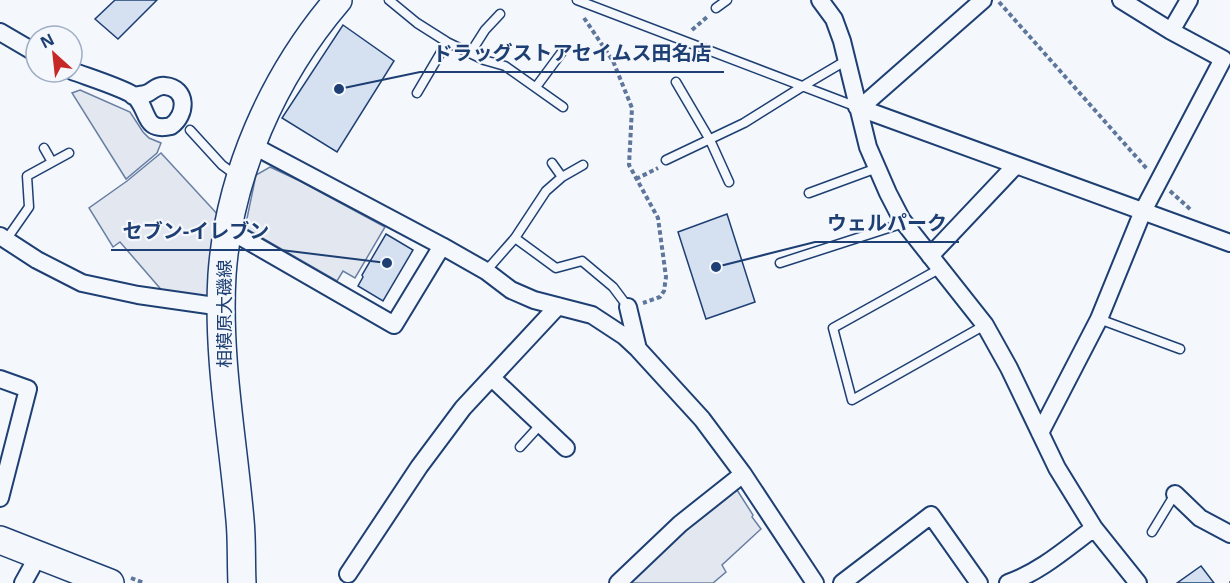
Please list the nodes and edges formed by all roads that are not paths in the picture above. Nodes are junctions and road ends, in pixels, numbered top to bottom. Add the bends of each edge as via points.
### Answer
1 (338, 0) edge
2 (389, 0) edge
3 (727, 0) edge
4 (820, 0) edge
5 (983, 0) edge
6 (1121, 0) edge
7 (1189, 0) edge
8 (578, 4) edge
9 (716, 8) road end
10 (500, 14) dead end
11 (1172, 31) junction
12 (0, 32) edge
13 (447, 42) junction
14 (24, 46) edge
15 (471, 52) junction
16 (562, 52) dead end
17 (847, 60) junction
18 (84, 76) edge
19 (676, 82) dead end
20 (536, 87) junction
21 (801, 87) junction
22 (417, 93) dead end
23 (133, 96) dead end
24 (563, 107) dead end
25 (857, 107) junction
26 (190, 130) dead end
27 (710, 140) junction
28 (252, 145) junction
29 (44, 148) dead end
30 (69, 153) dead end
31 (666, 160) road end
32 (52, 162) junction
33 (552, 163) dead end
34 (583, 165) dead end
35 (1016, 165) junction
36 (877, 168) junction
37 (562, 177) junction
38 (241, 178) junction
39 (729, 182) dead end
40 (809, 193) dead end
41 (1143, 211) junction
42 (904, 223) junction
43 (229, 230) junction
44 (3, 238) edge
45 (515, 238) junction
46 (1230, 243) edge
47 (442, 246) junction
48 (936, 262) junction
49 (780, 263) dead end
50 (486, 271) junction
51 (558, 306) junction
52 (222, 307) junction
53 (628, 307) joint
54 (1100, 319) junction
55 (985, 325) junction
56 (639, 349) junction
57 (1179, 349) dead end
58 (492, 378) junction
59 (0, 379) edge
60 (541, 424) junction
61 (1040, 433) junction
62 (519, 447) dead end
63 (566, 448) dead end
64 (743, 474) junction
65 (1175, 494) joint
66 (0, 498) edge
67 (1094, 528) junction
68 (1152, 532) dead end
69 (1230, 534) edge
70 (0, 540) edge
71 (38, 556) junction
72 (348, 574) dead end
73 (23, 583) edge
74 (110, 583) edge
75 (242, 583) edge
76 (618, 583) edge
77 (815, 583) edge
78 (842, 583) edge
79 (979, 583) edge
80 (1008, 583) edge
81 (1138, 583) edge

1 - 28 main road, 相模原大磯線 via 300,49 262,118
2 - 13 lane via 417,24
3 - 9 lane
4 - 17 street via 834,19
5 - 25 street
6 - 11 street
7 - 11 street
8 - 21 lane
10 - 15 lane
11 - 41 street via 1223,59
12 - 14 street
13 - 15 lane
13 - 22 lane
15 - 20 lane via 505,66
16 - 20 lane
17 - 21 lane
17 - 25 street
18 - 23 street
19 - 27 lane
20 - 24 lane
21 - 25 lane
21 - 27 lane
25 - 35 street
25 - 36 street
26 - 38 lane via 222,165
27 - 31 lane
27 - 39 lane
28 - 38 main road, 相模原大磯線
28 - 47 street
29 - 32 lane
30 - 32 lane
32 - 44 lane via 27,176 29,207
33 - 37 lane
34 - 37 lane
35 - 41 street
35 - 48 street
36 - 40 lane
36 - 42 street
37 - 45 lane via 546,191
38 - 43 main road, 相模原大磯線
41 - 46 street
41 - 54 street
42 - 48 street
42 - 49 lane
43 - 47 street via 394,325
43 - 52 main road, 相模原大磯線
44 - 52 street via 82,283
45 - 50 lane
45 - 53 lane via 556,268 582,261 613,287
47 - 50 street
48 - 55 street
48 - 55 lane via 833,328 852,400
50 - 51 street via 510,290
51 - 56 street via 592,315
51 - 58 street
52 - 75 main road, 相模原大磯線
53 - 56 street
54 - 57 lane
54 - 61 street
55 - 61 street
56 - 64 street via 702,419
58 - 60 street
58 - 72 street via 463,408 419,467
59 - 66 street via 28,389
60 - 62 lane
60 - 63 street
61 - 67 street
64 - 76 street
64 - 77 street
65 - 68 lane
65 - 69 street via 1200,518
67 - 80 street via 1040,567
67 - 81 street
70 - 71 main road
71 - 73 street
71 - 74 main road
78 - 79 street via 931,515

